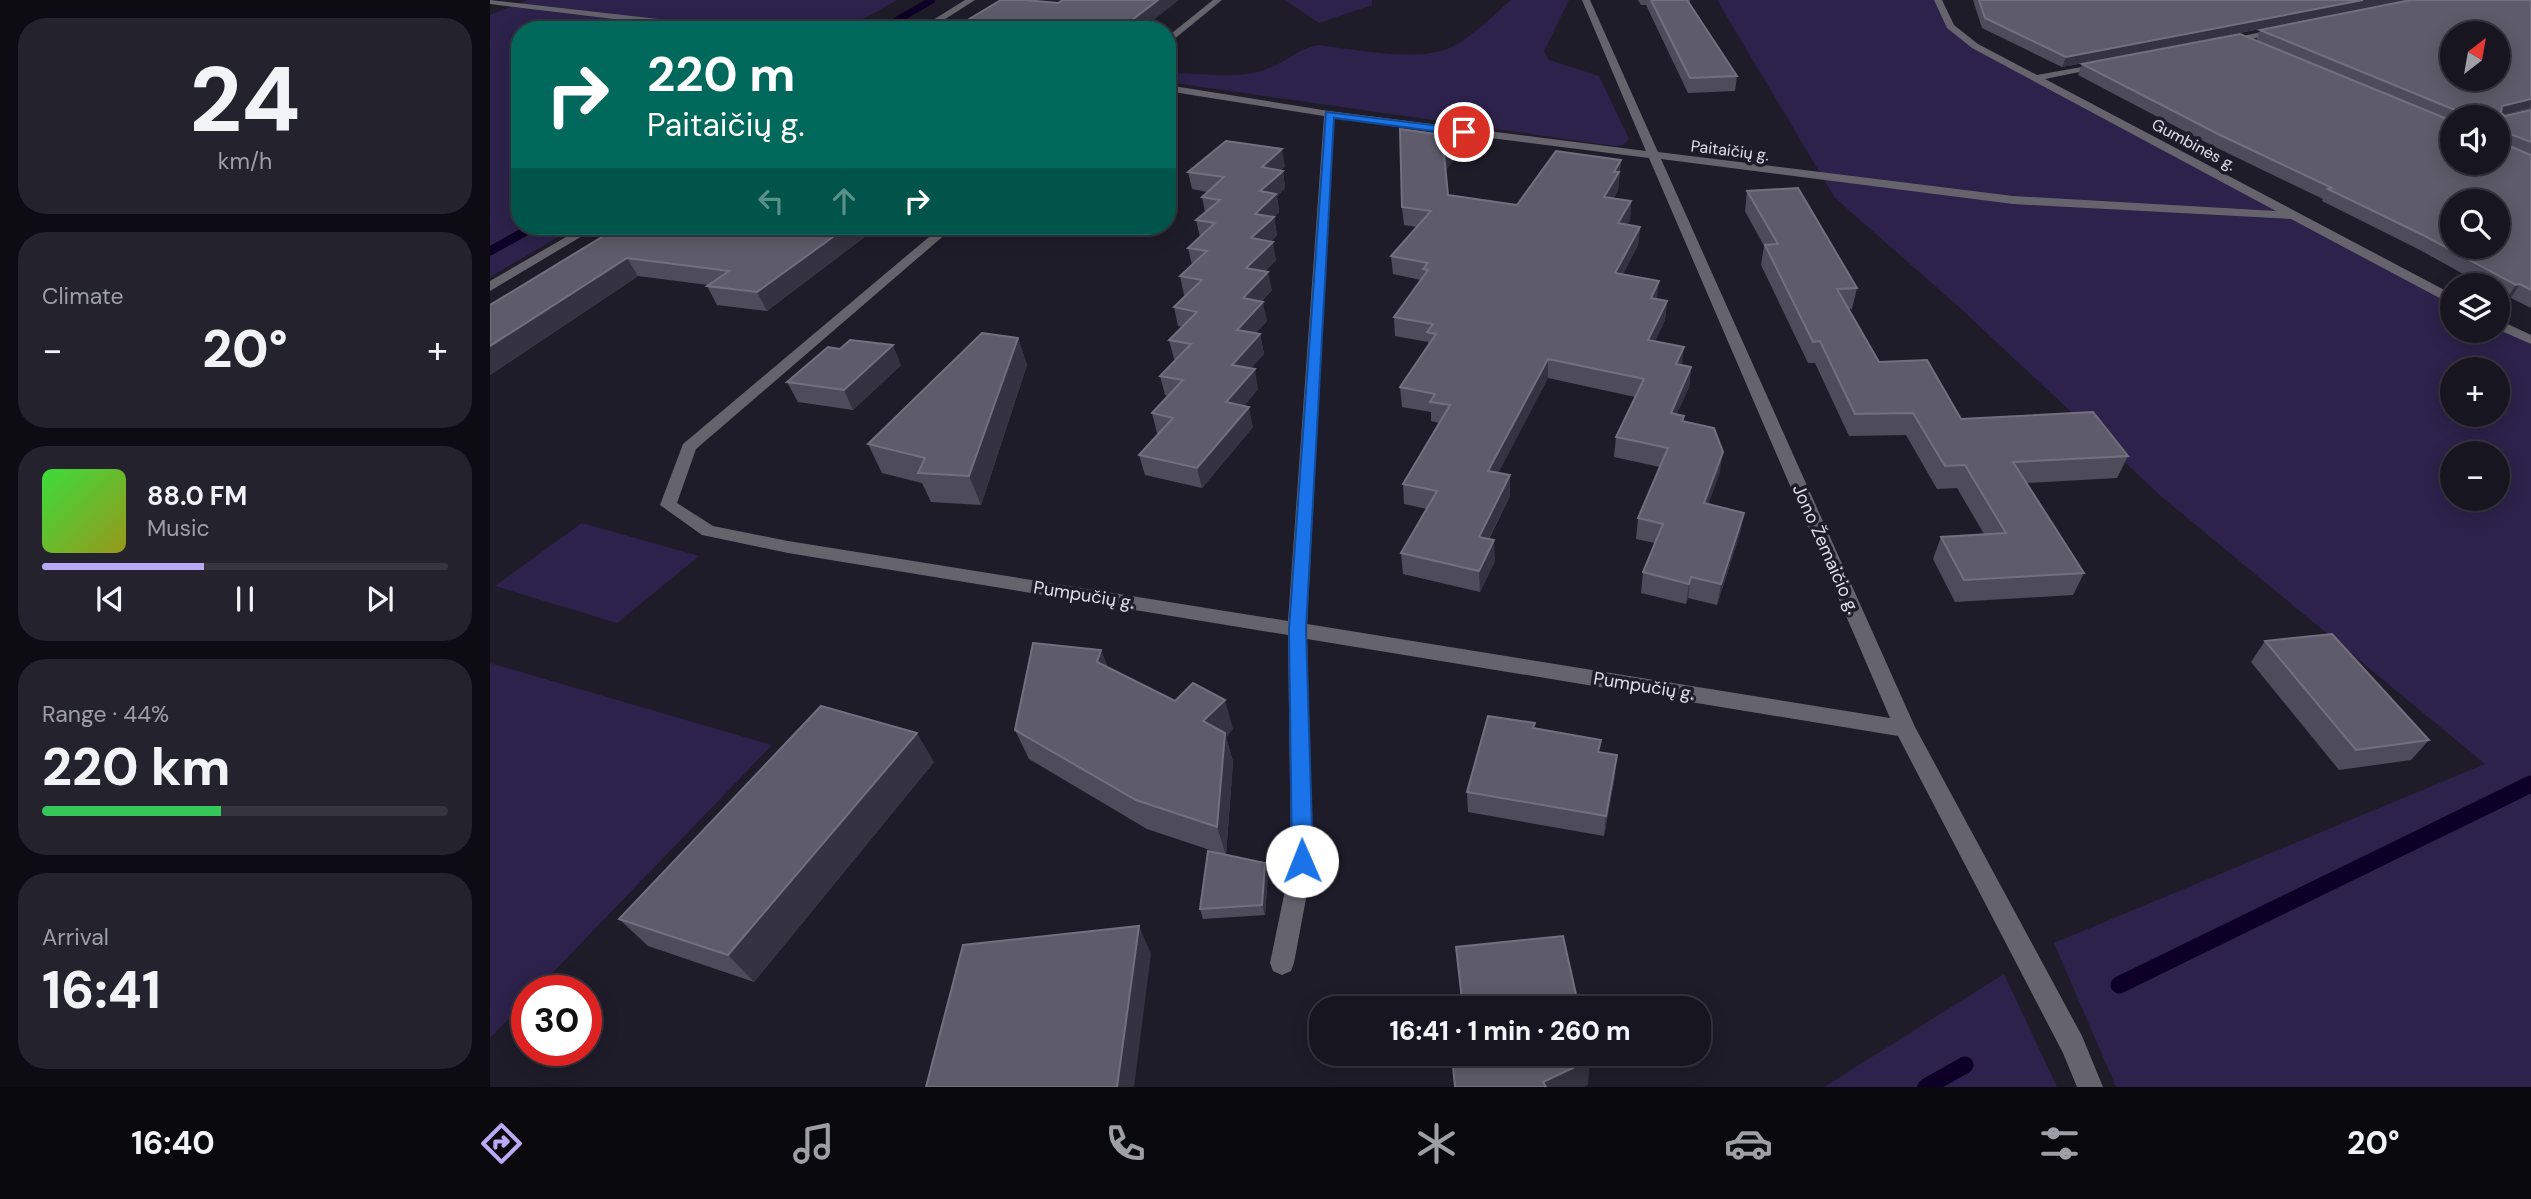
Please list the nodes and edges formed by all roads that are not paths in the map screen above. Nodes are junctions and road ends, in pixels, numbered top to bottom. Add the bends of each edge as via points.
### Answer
1 (971, 0) edge
2 (1218, 0) edge
3 (1586, 0) edge
4 (1938, 0) edge
5 (490, 1) edge
6 (655, 21) edge
7 (936, 21) edge
8 (2288, 29) edge
9 (1176, 35) edge
10 (2237, 39) junction
11 (2210, 44) edge
12 (2262, 50) edge
13 (2116, 62) edge
14 (2036, 78) junction
15 (1176, 89) edge
16 (1329, 114) junction
17 (1653, 156) junction
18 (2291, 215) junction
19 (578, 235) edge
20 (937, 235) edge
21 (490, 288) edge
22 (2440, 293) edge
23 (2510, 330) edge
24 (2531, 340) edge
25 (1297, 629) junction
26 (1905, 729) junction
27 (1282, 962) dead end
28 (2090, 1087) edge

1 - 7 street
2 - 9 street
3 - 17 street, Jono Žemaičio g.
4 - 14 street, Gumbinės g. via 1960,36
5 - 6 street
8 - 10 street
10 - 11 street
10 - 12 street
13 - 14 street
14 - 18 street, Gumbinės g.
15 - 16 street, Paitaičių g.
16 - 17 street, Paitaičių g.
16 - 25 street
17 - 18 street, Paitaičių g. via 2013,200
17 - 26 street, Jono Žemaičio g.
18 - 22 street, Gumbinės g.
19 - 21 street
20 - 25 street, Pumpučių g. via 689,447 668,505 708,530 788,547
23 - 24 street
25 - 26 street, Pumpučių g.
25 - 27 street via 1302,861
26 - 28 street, Jono Žemaičio g. via 2073,1045

